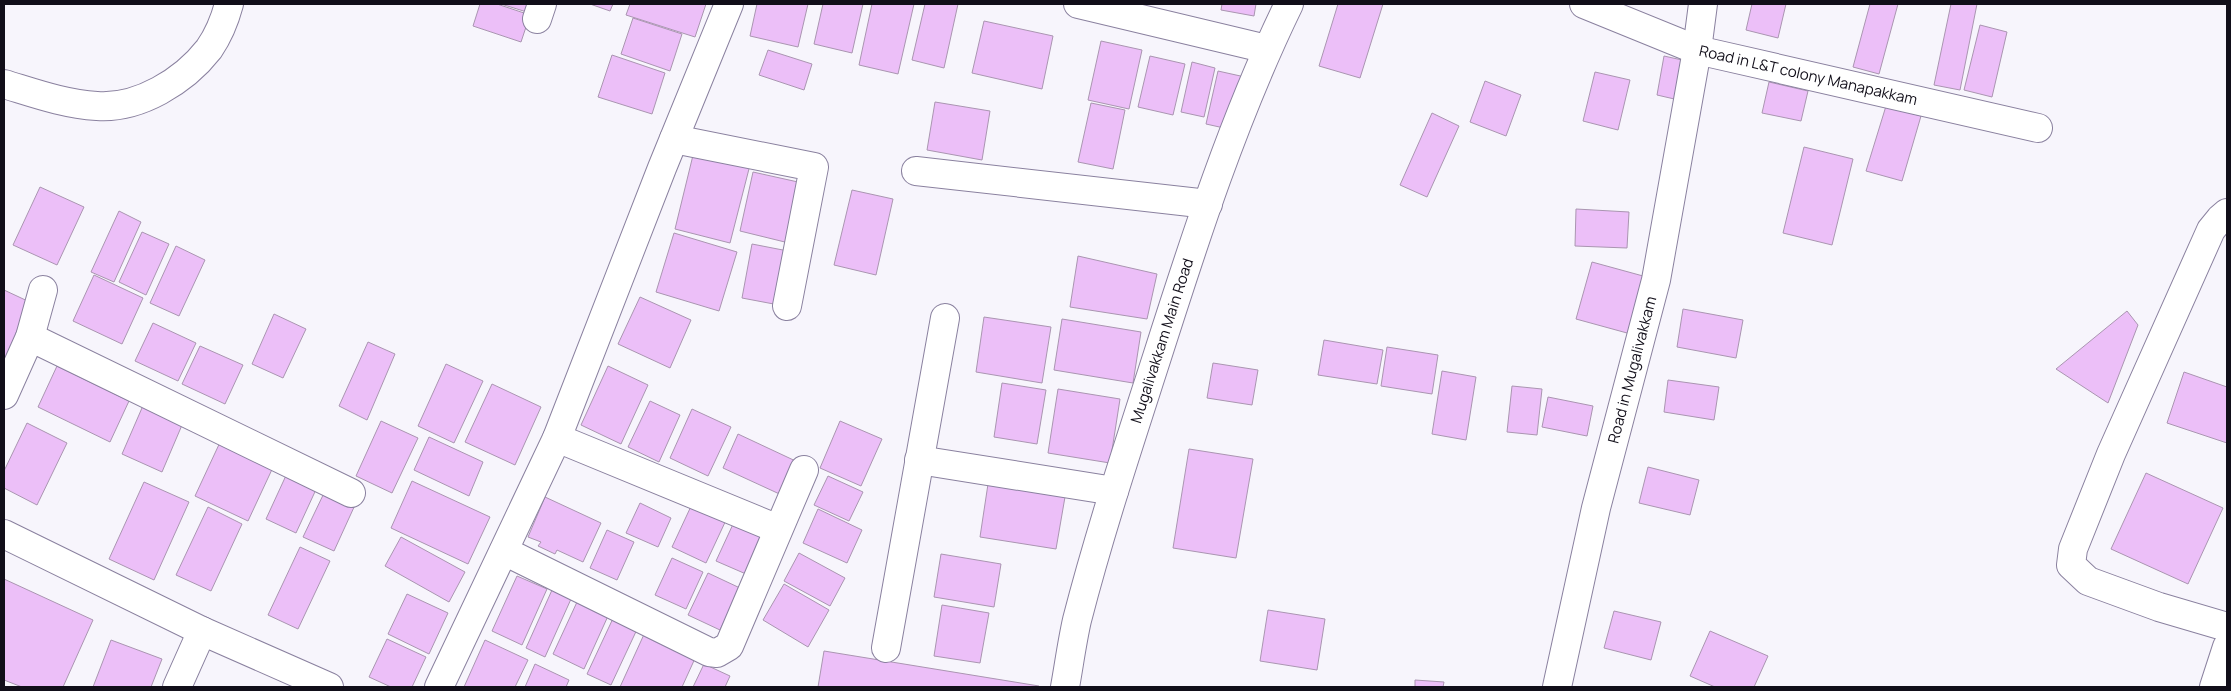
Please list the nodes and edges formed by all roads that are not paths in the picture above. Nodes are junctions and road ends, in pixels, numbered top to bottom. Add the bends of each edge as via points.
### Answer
1 (229, 4) edge
2 (728, 4) edge
3 (1078, 4) edge
4 (1289, 4) edge
5 (1584, 4) edge
6 (1703, 4) edge
7 (1267, 49) junction
8 (1697, 50) junction
9 (4, 84) edge
10 (2038, 128) dead end
11 (674, 139) junction
12 (916, 171) dead end
13 (1208, 204) junction
14 (2224, 216) edge
15 (43, 290) dead end
16 (787, 306) dead end
17 (945, 318) dead end
18 (30, 337) junction
19 (4, 395) edge
20 (557, 438) junction
21 (919, 460) junction
22 (804, 470) dead end
23 (1114, 491) junction
24 (351, 493) dead end
25 (778, 529) junction
26 (4, 534) edge
27 (504, 551) junction
28 (2227, 627) edge
29 (202, 631) junction
30 (2227, 647) edge
31 (886, 648) dead end
32 (177, 687) edge
33 (329, 687) edge
34 (439, 687) edge
35 (1065, 687) edge
36 (1556, 687) edge
37 (2214, 687) edge

1 - 9 street via 210,48 185,74 155,93 128,103 98,107 57,100
2 - 11 street
3 - 7 street
4 - 7 street, Mugalivakkam Main Road
5 - 8 street, Road in L&T colony Manapakkam
6 - 8 street, Road in Mugalivakkam
7 - 13 street, Mugalivakkam Main Road
8 - 10 street, Road in L&T colony Manapakkam
8 - 36 street, Road in Mugalivakkam via 1656,280 1596,508
11 - 16 street via 814,168
11 - 20 street
12 - 13 street
13 - 23 street, Mugalivakkam Main Road
14 - 28 street via 2211,230 2111,454 2073,549 2071,565 2088,581
15 - 18 street
17 - 21 street
18 - 19 street
18 - 24 street
20 - 25 street
20 - 27 street
21 - 23 street
21 - 31 street
22 - 25 street
23 - 35 street, Mugalivakkam Main Road via 1077,622
25 - 27 street via 730,646 717,653 709,652
26 - 29 street
27 - 34 street
29 - 32 street
29 - 33 street
30 - 37 street

